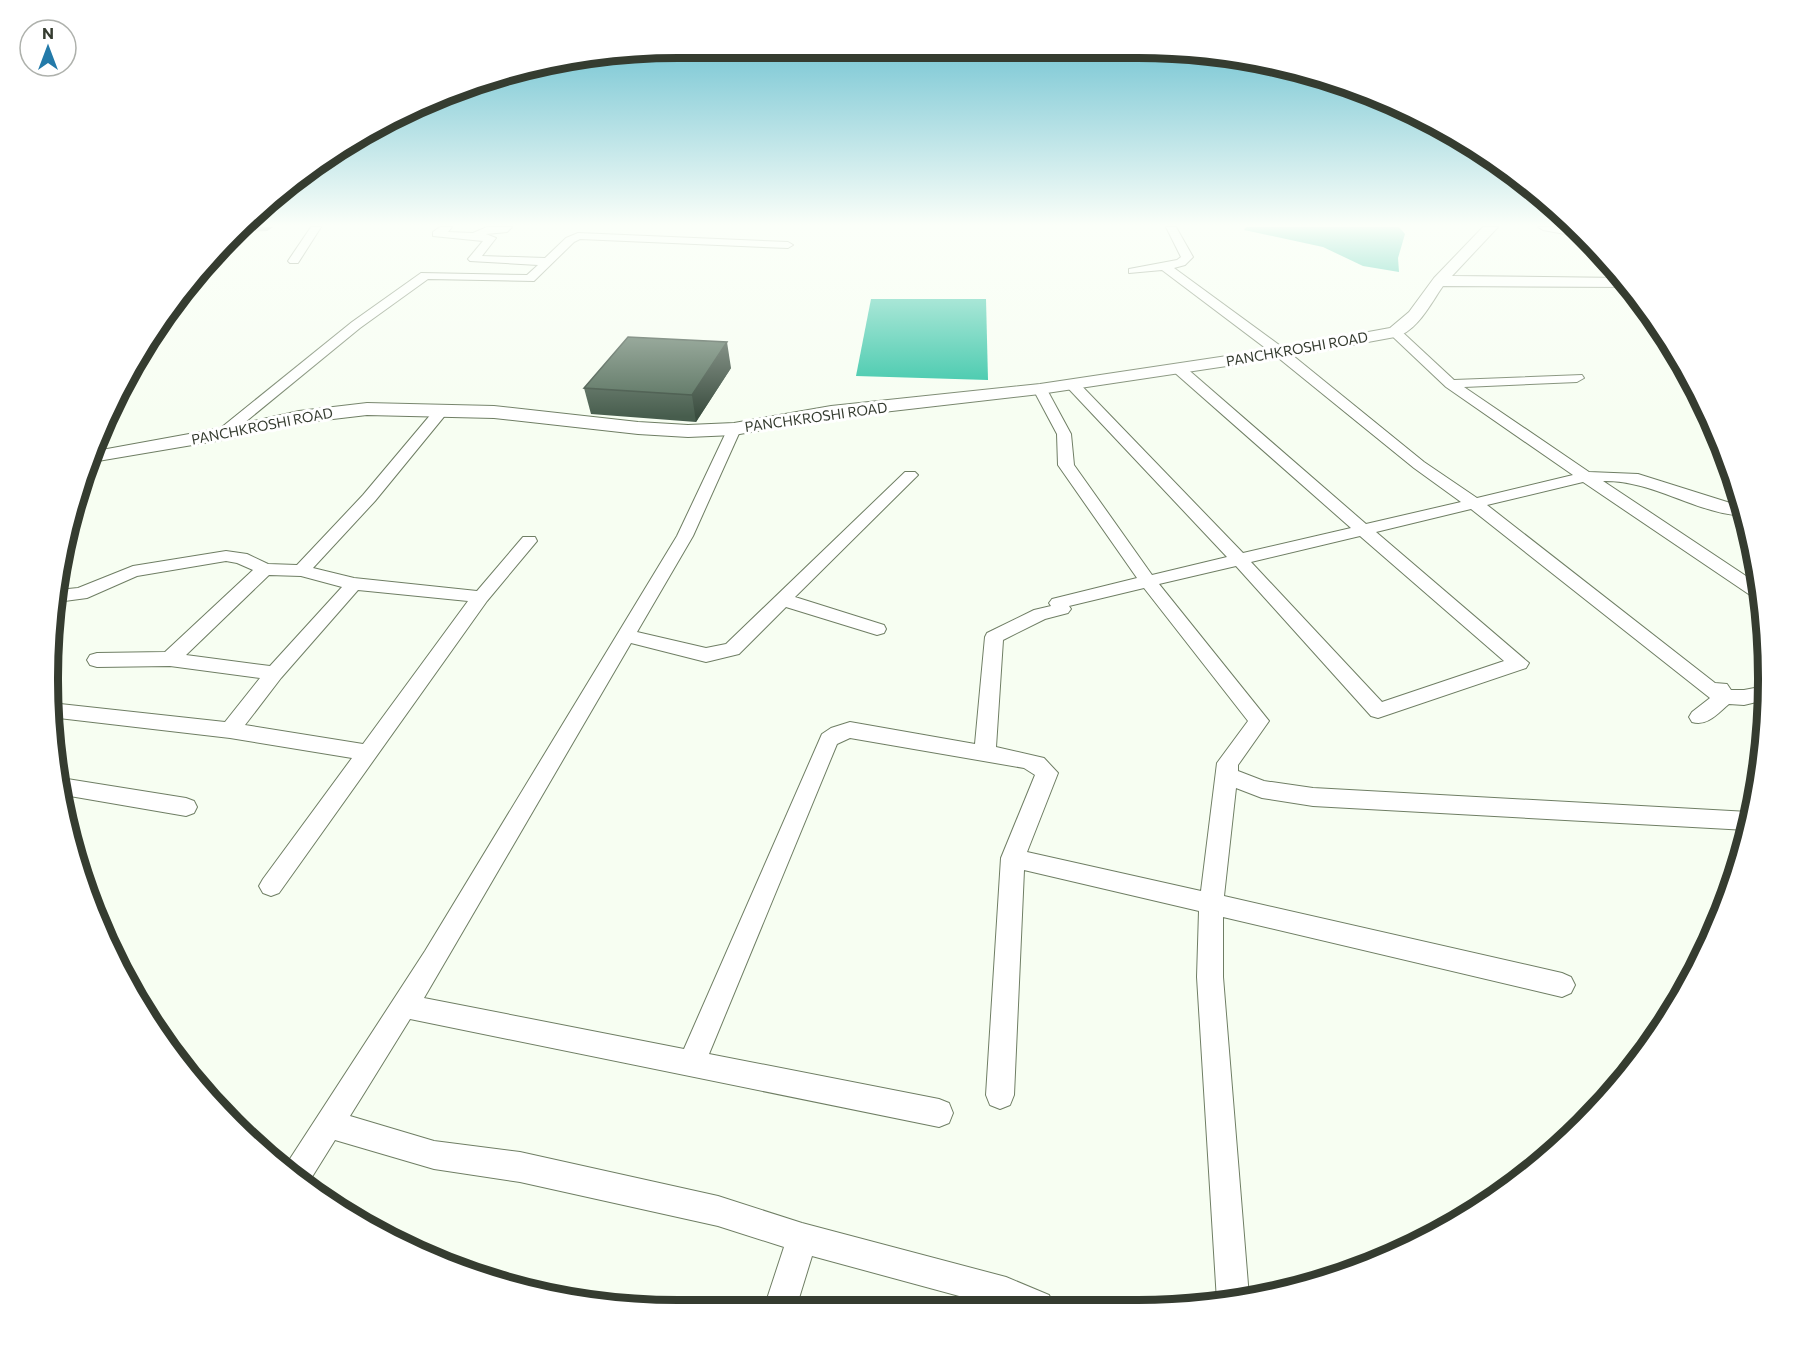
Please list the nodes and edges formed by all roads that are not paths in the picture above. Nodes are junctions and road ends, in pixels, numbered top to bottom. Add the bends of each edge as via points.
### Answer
1 (404, 290) edge
2 (1197, 290) edge
3 (1432, 290) edge
4 (1395, 332) junction
5 (1281, 353) junction
6 (1179, 369) junction
7 (1577, 378) dead end
8 (1072, 384) junction
9 (1451, 384) junction
10 (1040, 389) junction
11 (442, 410) junction
12 (734, 429) junction
13 (222, 434) junction
14 (101, 456) edge
15 (910, 475) dead end
16 (1584, 477) junction
17 (1475, 504) junction
18 (1734, 509) edge
19 (1362, 529) junction
20 (529, 541) dead end
21 (1239, 559) junction
22 (264, 569) junction
23 (301, 571) junction
24 (1148, 582) junction
25 (354, 584) junction
26 (1750, 587) edge
27 (64, 595) edge
28 (481, 597) junction
29 (781, 599) junction
30 (877, 629) dead end
31 (626, 636) junction
32 (170, 659) junction
33 (97, 660) dead end
34 (274, 673) junction
35 (1723, 693) junction
36 (1757, 695) edge
37 (60, 711) edge
38 (1699, 717) dead end
39 (230, 730) junction
40 (369, 753) junction
41 (985, 753) junction
42 (1226, 776) junction
43 (68, 787) edge
44 (186, 807) dead end
45 (1741, 821) edge
46 (1012, 858) junction
47 (271, 886) dead end
48 (1211, 905) junction
49 (1562, 985) dead end
50 (404, 1006) junction
51 (691, 1064) junction
52 (1000, 1095) dead end
53 (939, 1113) dead end
54 (329, 1124) junction
55 (300, 1170) edge
56 (802, 1238) junction
57 (1232, 1292) edge
58 (783, 1300) edge
59 (1023, 1300) edge

1 - 13 street
2 - 5 street
3 - 4 street via 1415,315
4 - 5 street, PANCHKROSHI ROAD
4 - 9 street
5 - 6 street, PANCHKROSHI ROAD
5 - 17 street via 1419,465
6 - 8 street, PANCHKROSHI ROAD
6 - 19 street
7 - 9 street
8 - 10 street, PANCHKROSHI ROAD
8 - 21 street
9 - 16 street
10 - 12 street, PANCHKROSHI ROAD via 831,412
10 - 24 street via 1064,434 1066,465
11 - 12 street, PANCHKROSHI ROAD via 638,428
11 - 13 street, PANCHKROSHI ROAD via 334,411
11 - 23 street via 369,498
12 - 31 street via 685,536
13 - 14 street, PANCHKROSHI ROAD
15 - 29 street
16 - 17 street
16 - 18 street via 1644,480
16 - 26 street
17 - 19 street
17 - 35 street via 1712,691
19 - 21 street
19 - 21 street via 1520,663 1378,711
20 - 28 street
21 - 24 street
22 - 23 street
22 - 27 street via 242,558 219,556 133,571 81,594
22 - 32 street
23 - 25 street
24 - 41 street via 1060,606 994,637
24 - 42 street via 1259,721 1228,763
25 - 28 street
25 - 34 street
28 - 40 street
29 - 30 street
29 - 31 street via 732,649 720,653 706,655
31 - 50 street
32 - 33 street
32 - 34 street
34 - 39 street
35 - 36 street via 1742,700
35 - 38 street
37 - 39 street
39 - 40 street
40 - 47 street
41 - 46 street via 1025,759 1047,773
41 - 51 street via 850,730 829,739
42 - 45 street via 1262,789 1313,798
42 - 48 street
43 - 44 street
46 - 48 street
46 - 52 street
48 - 49 street
48 - 57 street via 1210,977
50 - 51 street
50 - 54 street
51 - 53 street
54 - 55 street
54 - 56 street via 434,1155 520,1167 718,1211
56 - 58 street
56 - 59 street

